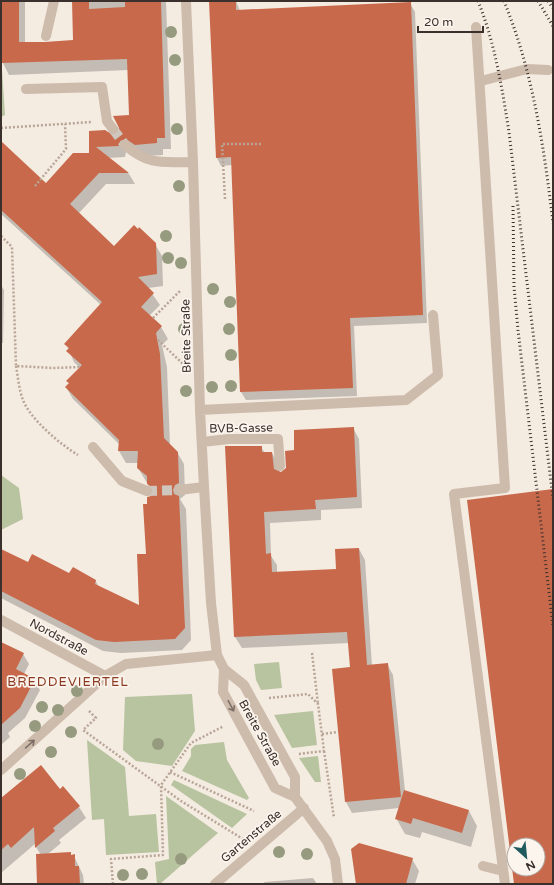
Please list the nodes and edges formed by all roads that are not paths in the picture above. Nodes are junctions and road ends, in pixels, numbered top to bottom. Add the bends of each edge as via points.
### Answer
1 (54, 1) edge
2 (186, 1) edge
3 (476, 27) dead end
4 (46, 36) dead end
5 (548, 70) dead end
6 (481, 81) junction
7 (26, 88) dead end
8 (110, 125) tunnel mouth
9 (125, 145) tunnel mouth
10 (193, 162) junction
11 (433, 315) dead end
12 (200, 410) junction
13 (202, 442) junction
14 (93, 447) road end
15 (280, 466) dead end
16 (204, 487) junction
17 (179, 490) tunnel mouth
18 (147, 491) tunnel mouth
19 (1, 620) edge
20 (217, 655) junction
21 (224, 669) junction
22 (106, 676) junction
23 (1, 770) edge
24 (295, 797) junction
25 (304, 808) junction
26 (483, 866) dead end
27 (503, 871) junction
28 (215, 884) edge
29 (338, 884) edge
30 (505, 884) edge

1 - 4 street
2 - 10 street, Breite Straße
3 - 6 street
5 - 6 street via 527,69
6 - 27 street via 506,488 454,494
7 - 8 street via 102,87
9 - 10 street via 138,157 160,162
10 - 12 street, Breite Straße
11 - 12 street via 438,375 406,400
12 - 13 street, Breite Straße
13 - 15 street, BVB-Gasse via 278,439
13 - 16 street, Breite Straße
14 - 18 street via 122,481
16 - 17 street
16 - 20 street, Breite Straße
19 - 22 street, Nordstraße
20 - 21 street, Breite Straße
20 - 22 street via 126,664
21 - 24 street, Breite Straße via 244,685 288,763 295,777
21 -> 24 street, Breite Straße via 223,692 275,788
23 -> 22 street
24 - 25 street, Breite Straße
25 - 28 street, Gartenstraße
25 - 29 street, Breite Straße via 327,841 335,859
26 - 27 street
27 - 30 street

